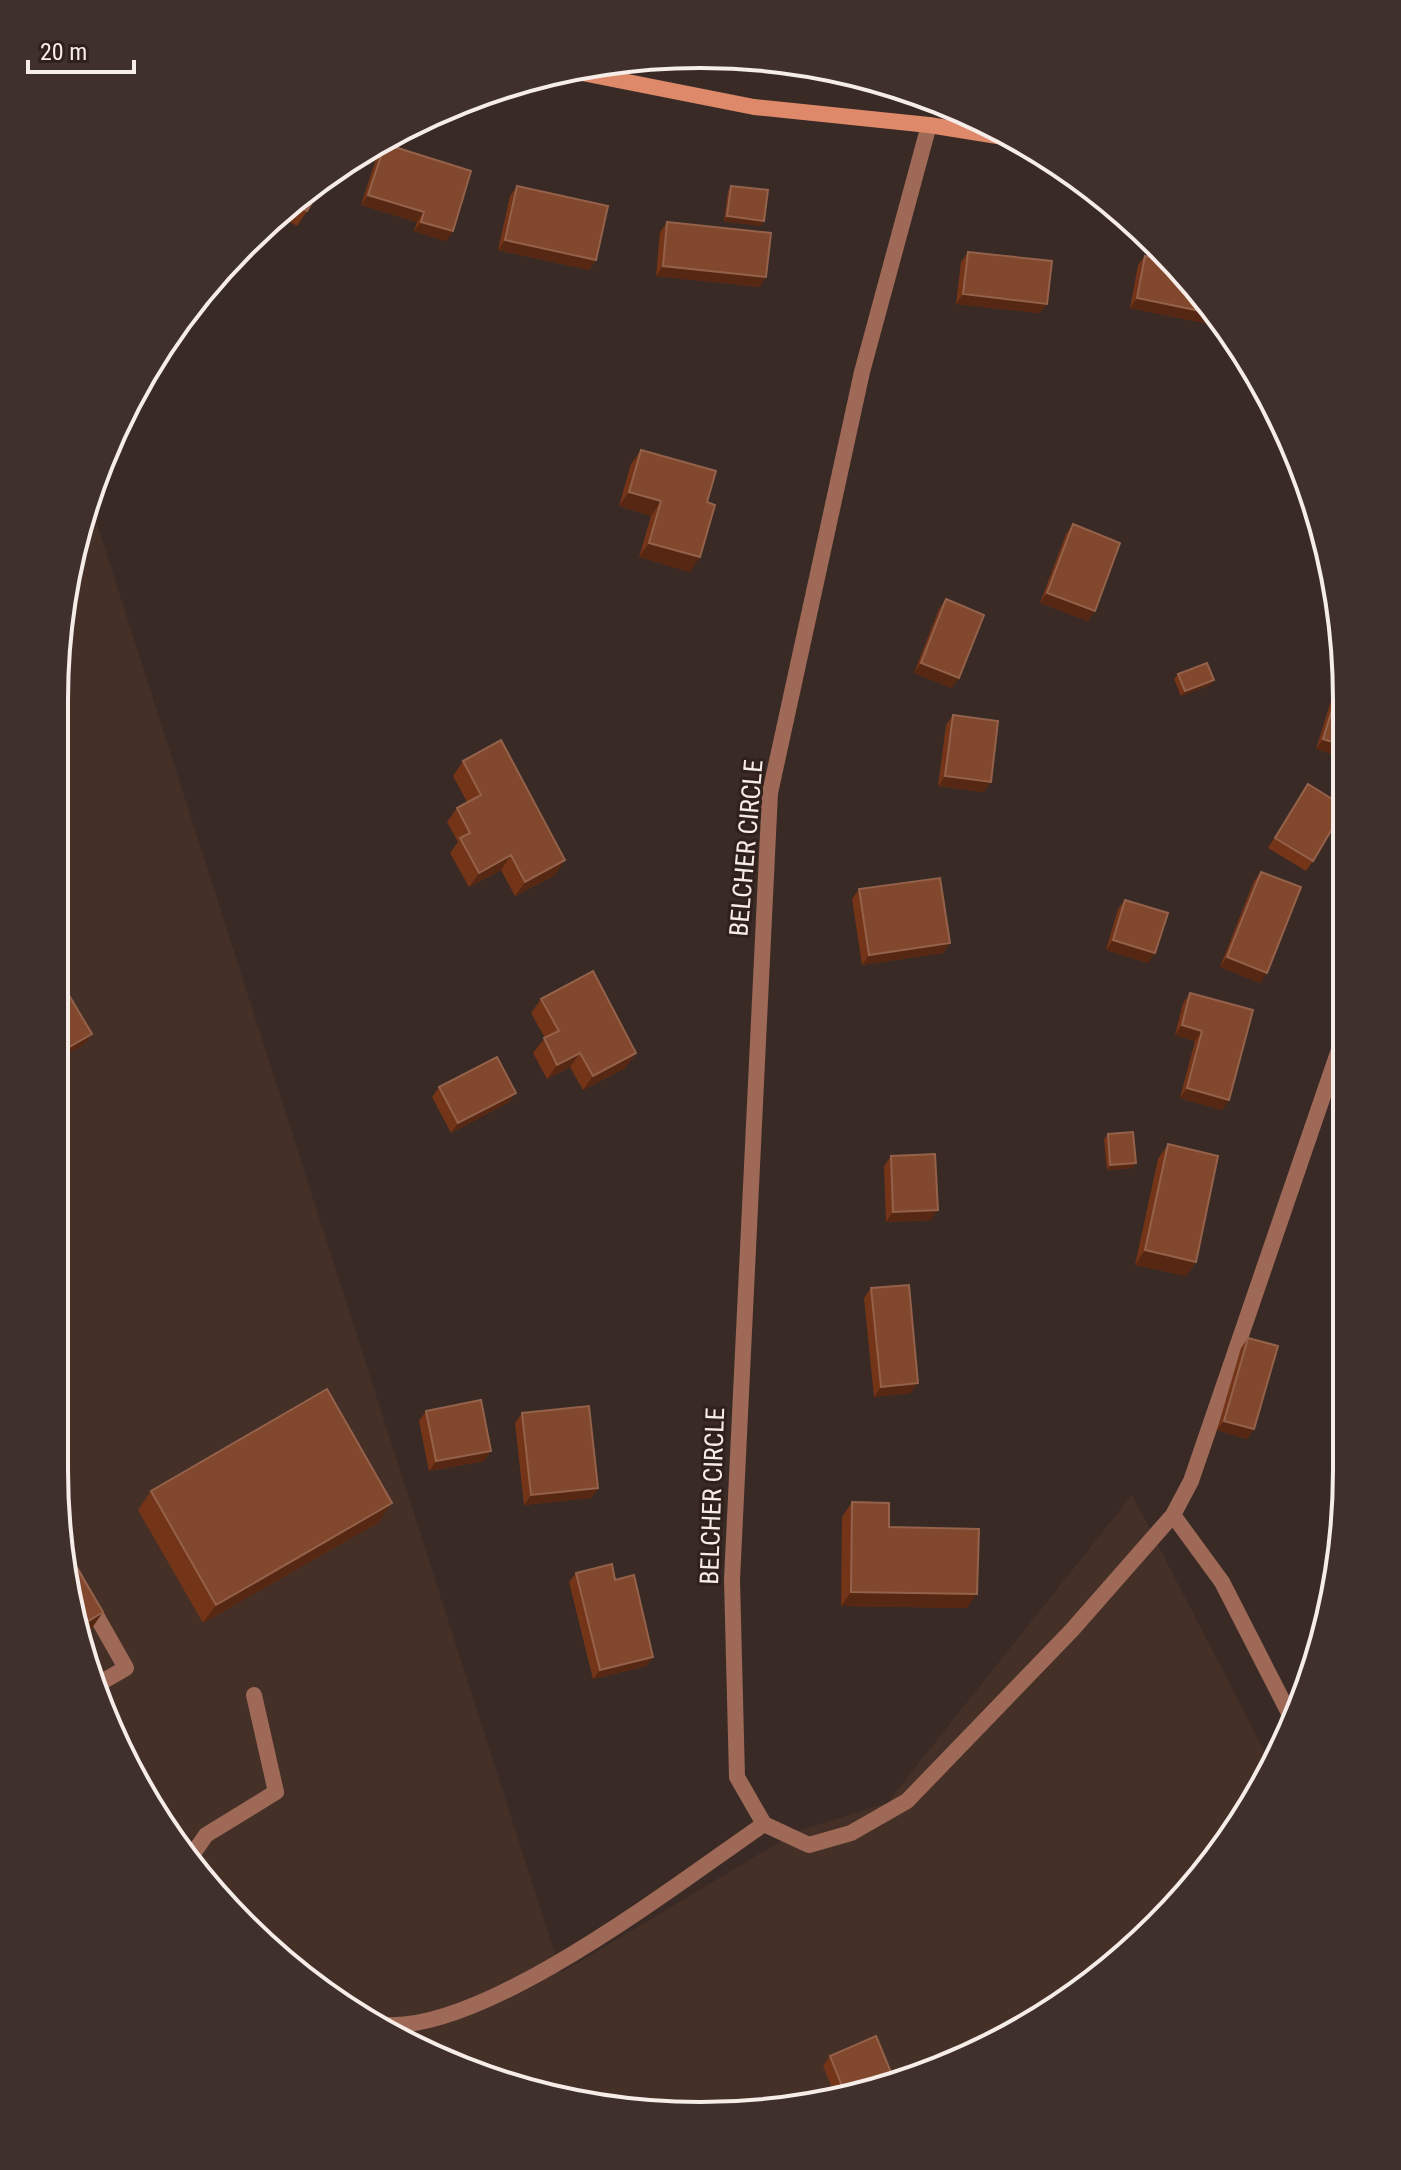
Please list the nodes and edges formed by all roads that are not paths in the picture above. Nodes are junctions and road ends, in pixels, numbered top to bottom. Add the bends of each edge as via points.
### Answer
1 (599, 76) edge
2 (929, 125) junction
3 (981, 133) edge
4 (1333, 1067) edge
5 (1173, 1515) junction
6 (79, 1584) edge
7 (105, 1680) edge
8 (254, 1695) dead end
9 (1286, 1708) edge
10 (764, 1824) junction
11 (196, 1850) edge
12 (396, 2023) edge

1 - 2 street via 754,107
2 - 3 street
2 - 10 street, BELCHER CIRCLE via 862,372 770,793 732,1580 737,1777
4 - 5 street via 1191,1481
5 - 9 street via 1222,1582
5 - 10 street via 1072,1630 907,1801 851,1833 809,1845
6 - 7 street via 126,1668
8 - 11 street via 276,1792 206,1835
10 - 12 street via 599,1937 474,2008

